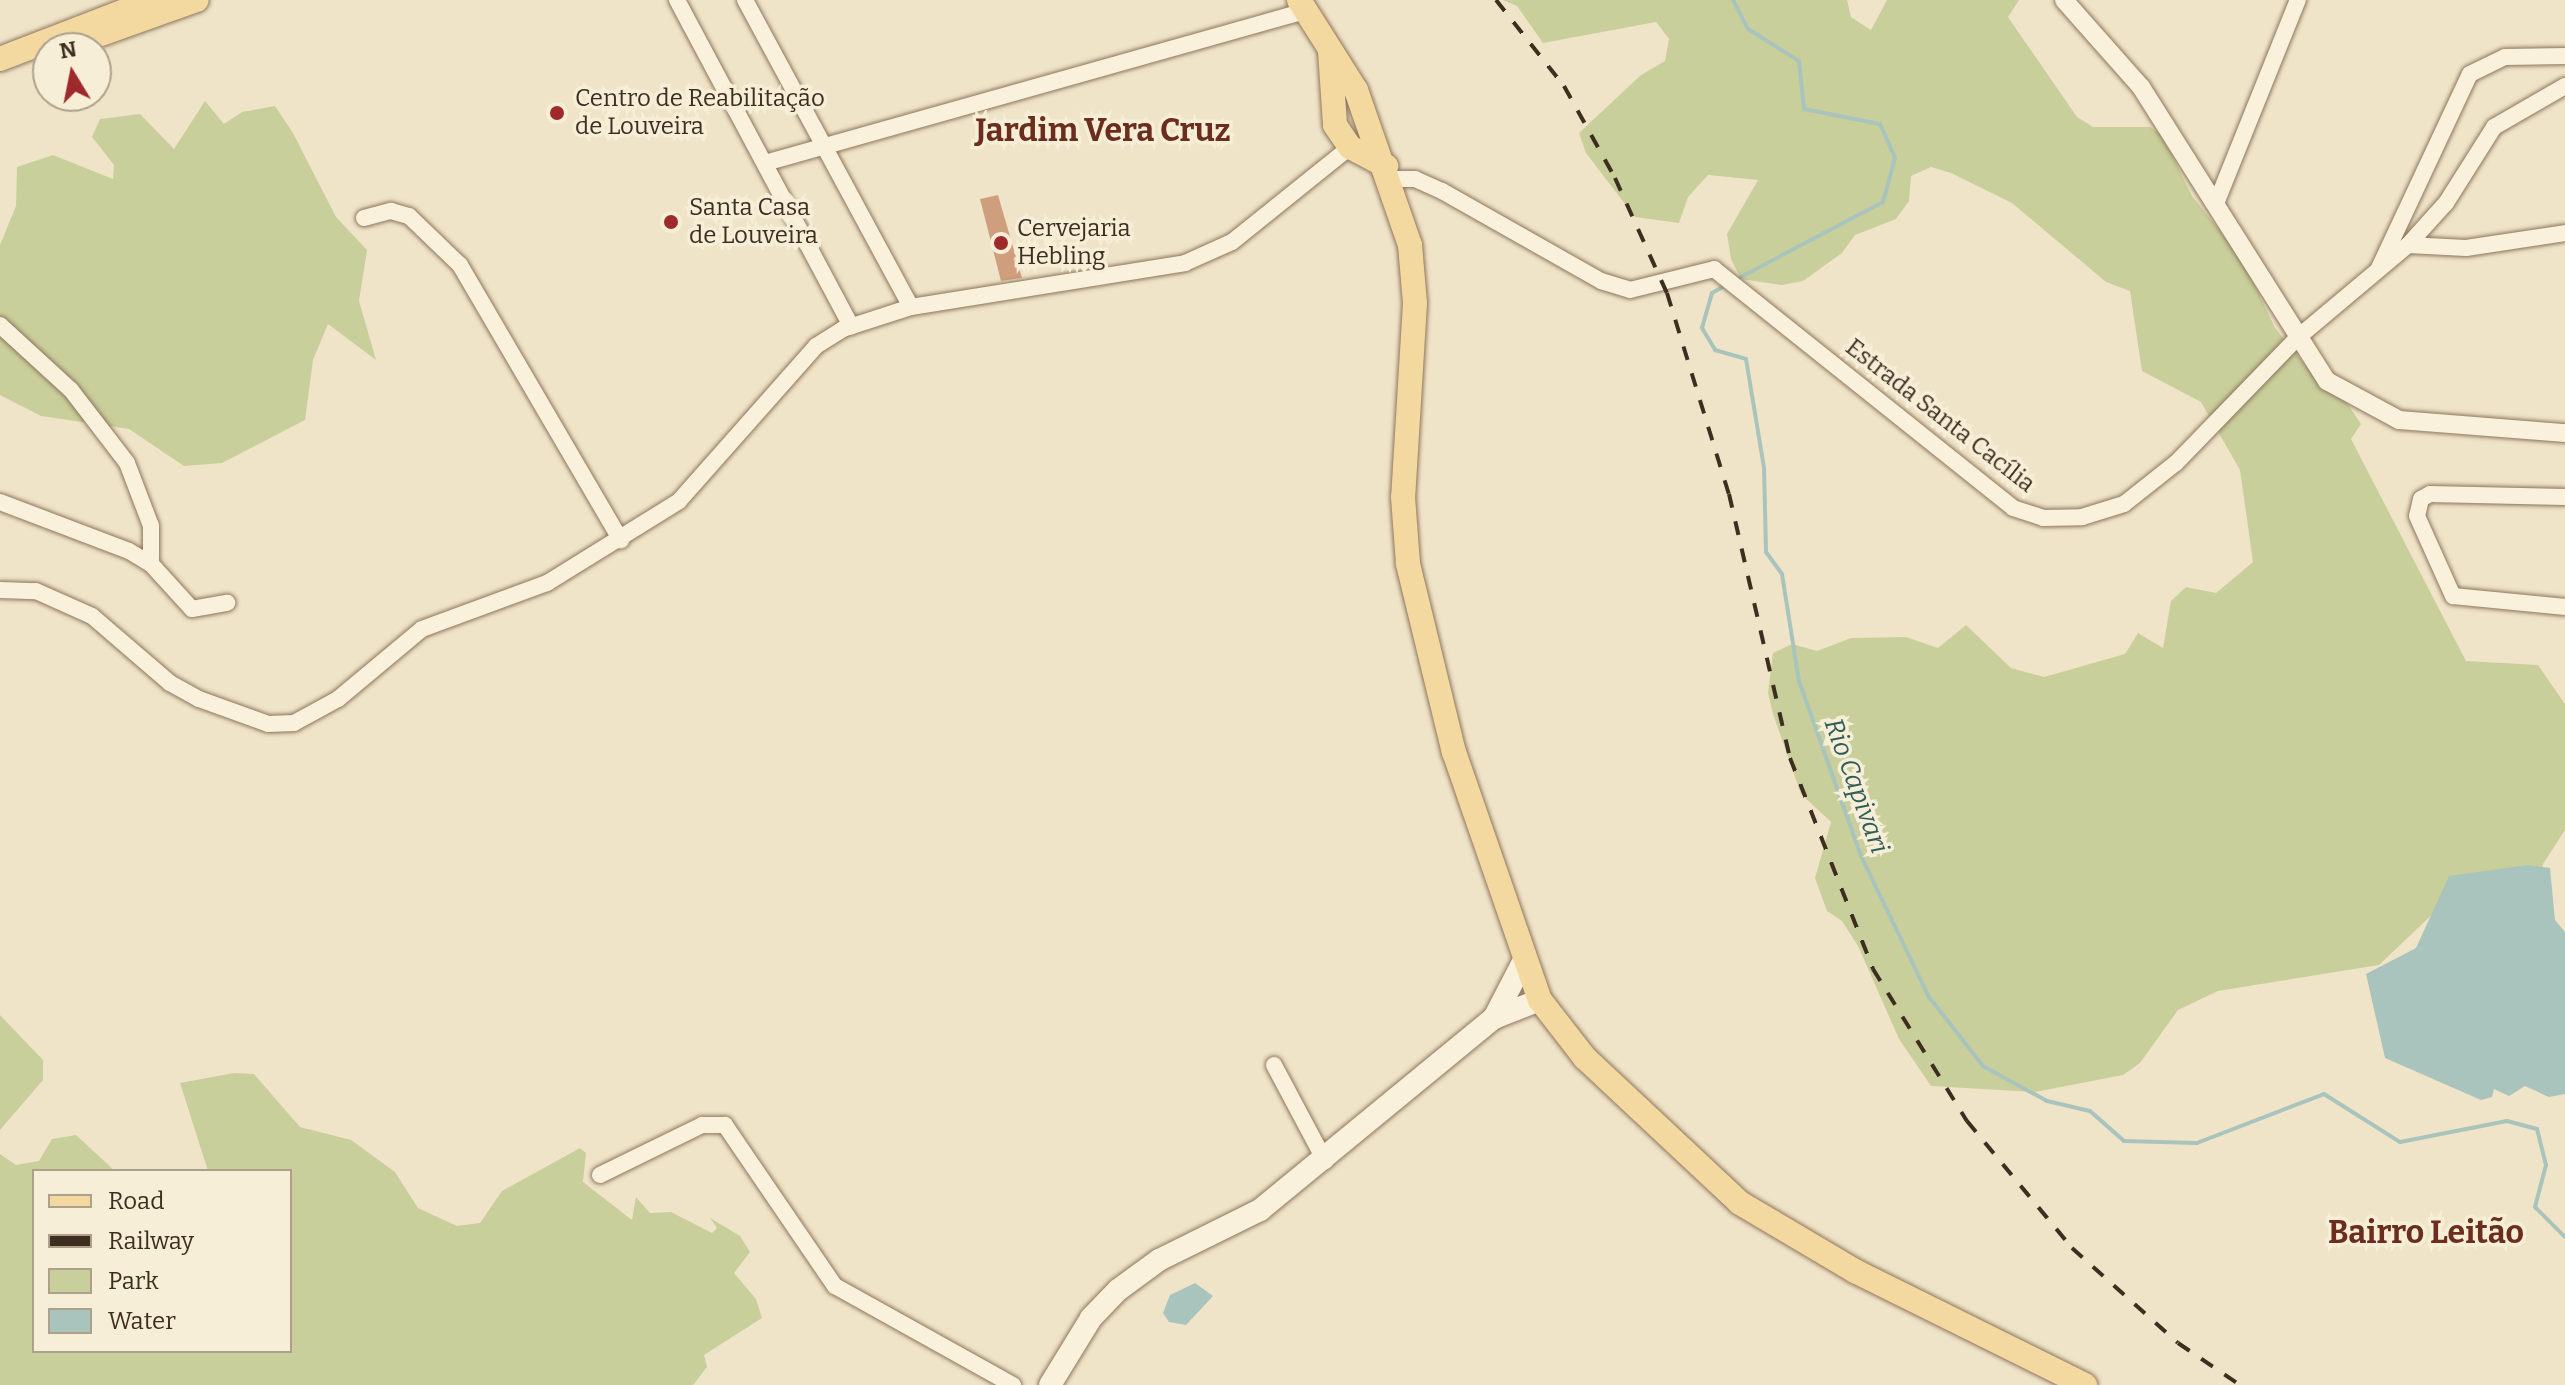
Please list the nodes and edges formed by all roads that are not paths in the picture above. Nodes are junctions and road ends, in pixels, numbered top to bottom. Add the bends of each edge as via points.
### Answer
1 (119, 0) edge
2 (153, 0) edge
3 (197, 0) edge
4 (679, 0) edge
5 (745, 0) edge
6 (2064, 0) edge
7 (2298, 0) edge
8 (1302, 6) edge
9 (70, 32) edge
10 (112, 32) edge
11 (32, 47) edge
12 (1330, 49) junction
13 (0, 50) edge
14 (2565, 56) edge
15 (0, 59) edge
16 (2565, 86) edge
17 (1356, 90) junction
18 (1331, 96) junction
19 (1372, 127) junction
20 (823, 144) junction
21 (1350, 147) junction
22 (765, 163) junction
23 (1388, 173) junction
24 (2217, 201) junction
25 (364, 218) dead end
26 (2565, 233) edge
27 (2408, 245) junction
28 (2375, 277) junction
29 (911, 307) junction
30 (0, 325) edge
31 (851, 326) junction
32 (2296, 339) junction
33 (2565, 433) edge
34 (2565, 497) edge
35 (0, 502) edge
36 (621, 540) junction
37 (151, 564) junction
38 (0, 590) edge
39 (227, 603) dead end
40 (2565, 607) edge
41 (1522, 964) junction
42 (1540, 1000) junction
43 (1494, 1018) junction
44 (1274, 1065) dead end
45 (1325, 1161) junction
46 (600, 1175) dead end
47 (2058, 1379) edge
48 (1013, 1385) edge
49 (1050, 1385) edge
50 (2085, 1385) edge

1 - 13 main road
2 - 9 main road
3 - 10 main road
4 - 22 street
5 - 20 street
6 - 24 street via 2141,87
7 - 24 street
8 - 12 main road
8 - 20 street
11 - 15 main road
12 - 17 main road
12 - 18 main road
14 - 28 street via 2505,57 2470,74
16 - 27 street, Estrada Santa Cacília via 2494,127 2446,203
17 - 18 main road
17 - 19 main road
18 - 21 main road via 1335,125
19 - 21 main road
19 - 23 main road
20 - 22 street
20 - 29 street
21 - 23 main road
21 - 29 street via 1252,228 1204,256 1143,273
22 - 31 street
23 - 32 street, Estrada Santa Cacília via 1442,191 1601,281 1630,290 1663,286 1708,269 1722,274 2013,508 2043,518 2082,517 2124,504 2176,463
23 - 41 main road via 1414,273 1403,497 1408,564 1454,752
24 - 32 street
25 - 36 street via 376,212 409,216 460,265
26 - 27 street via 2466,248
27 - 28 street, Estrada Santa Cacília
28 - 32 street, Estrada Santa Cacília
29 - 31 street
30 - 37 street via 71,390 127,463 151,526
31 - 36 street via 816,346 679,501
32 - 33 street via 2327,381 2399,420
34 - 40 street via 2430,494 2421,499 2417,516 2453,596
35 - 37 street via 57,519
36 - 38 street via 547,583 422,629 338,699 294,723 268,724 199,699 170,683 92,616 36,591
37 - 39 street via 192,609
41 - 42 main road
41 - 43 main road
42 - 43 main road
42 - 47 main road via 1585,1058 1740,1203
43 - 45 main road
44 - 45 street
45 - 49 main road via 1260,1210 1159,1260 1118,1290 1091,1318
46 - 48 street via 702,1125 725,1125 835,1286
47 - 50 main road

